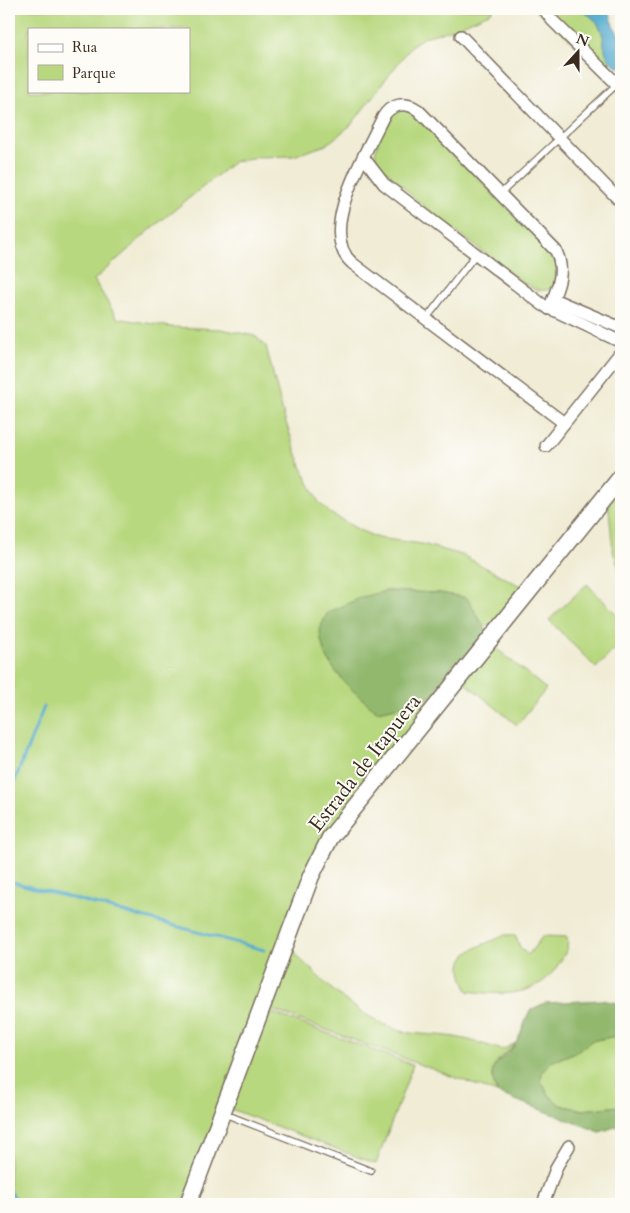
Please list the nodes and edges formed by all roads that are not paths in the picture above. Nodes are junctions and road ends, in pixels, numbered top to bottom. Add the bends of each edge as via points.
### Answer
1 (544, 9) edge
2 (461, 36) dead end
3 (619, 86) edge
4 (559, 138) junction
5 (364, 158) junction
6 (500, 194) junction
7 (621, 202) edge
8 (476, 254) junction
9 (551, 304) junction
10 (426, 319) junction
11 (621, 328) edge
12 (621, 342) edge
13 (621, 352) edge
14 (564, 423) junction
15 (546, 446) dead end
16 (621, 477) edge
17 (222, 1113) junction
18 (569, 1146) dead end
19 (371, 1171) dead end
20 (188, 1204) edge
21 (543, 1204) edge

1 - 3 street
2 - 4 street
3 - 4 lane
4 - 6 lane
4 - 7 street
5 - 6 street via 386,113 400,105 409,106 418,110
5 - 8 street via 384,184
5 - 10 street via 341,211 342,253
6 - 9 street via 556,251 562,271
8 - 9 street
8 - 10 lane
9 - 11 street
9 - 12 street
10 - 14 street
13 - 14 street
14 - 15 street
16 - 17 street, Estrada de Itapuera via 330,838 311,876
17 - 19 lane
17 - 20 street, Estrada de Itapuera
18 - 21 street

